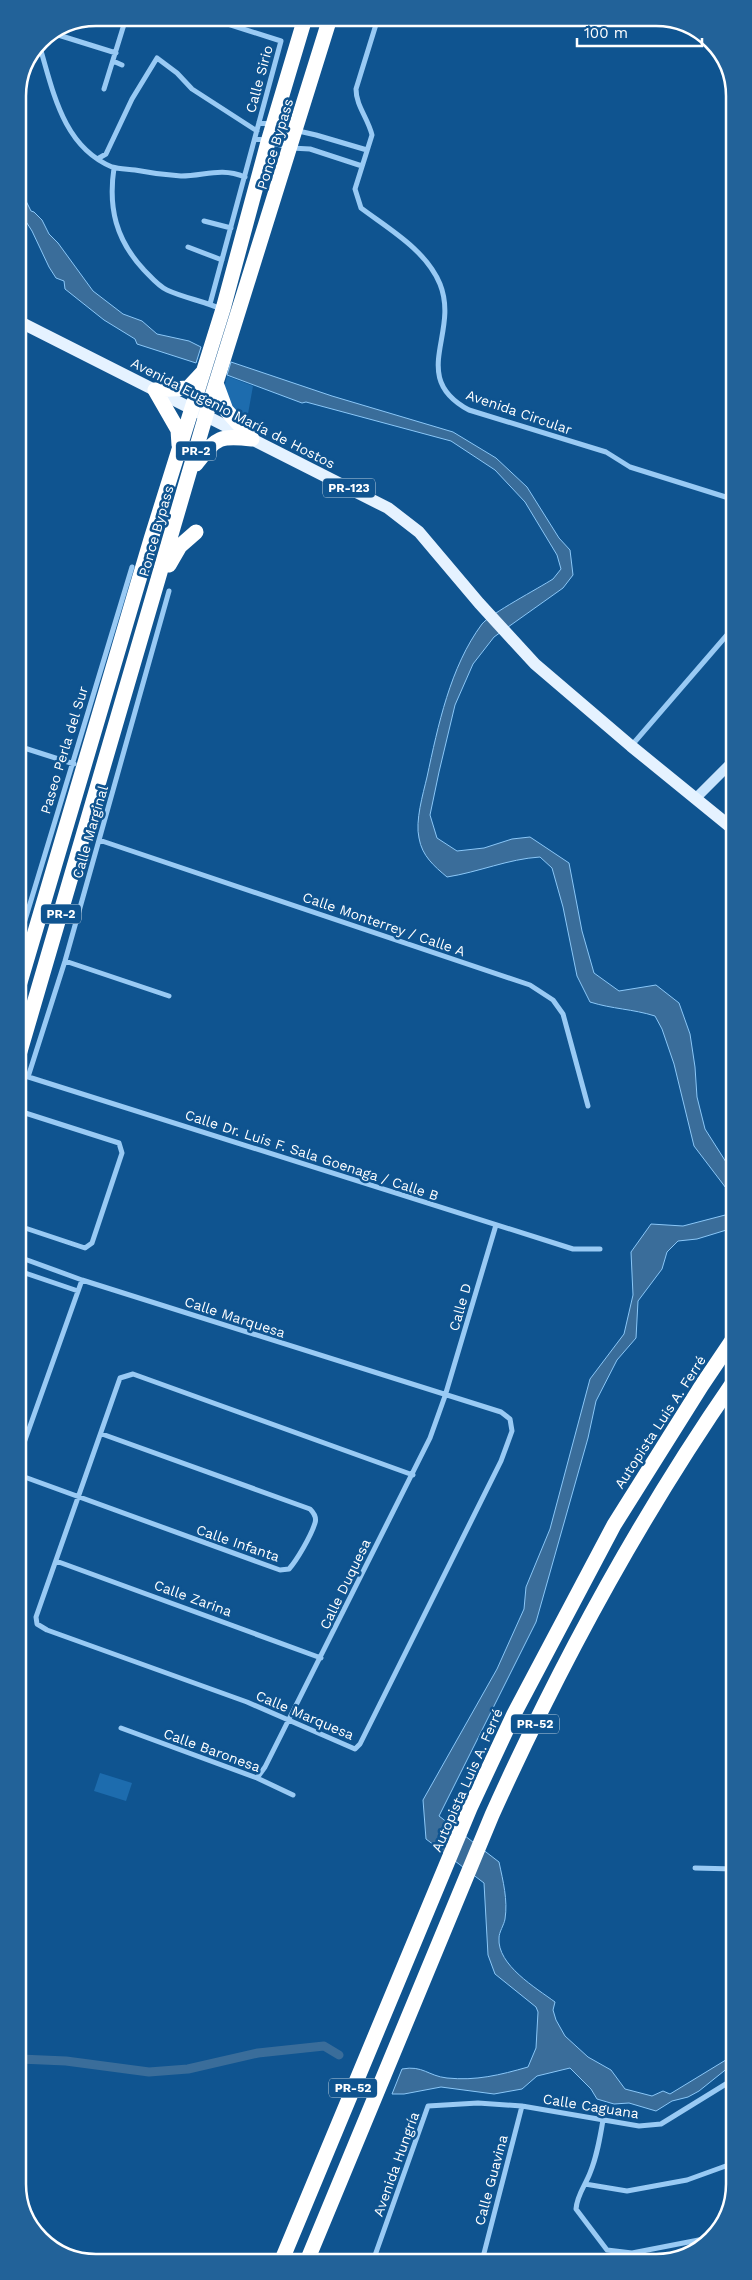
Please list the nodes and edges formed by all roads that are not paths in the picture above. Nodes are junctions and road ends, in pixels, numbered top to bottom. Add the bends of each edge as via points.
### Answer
1 (124, 26) edge
2 (234, 26) edge
3 (299, 26) edge
4 (303, 26) edge
5 (328, 26) edge
6 (376, 26) edge
7 (61, 36) edge
8 (297, 45) junction
9 (42, 53) edge
10 (116, 53) junction
11 (113, 62) junction
12 (122, 64) dead end
13 (104, 89) dead end
14 (266, 124) junction
15 (296, 131) junction
16 (260, 137) junction
17 (291, 148) junction
18 (367, 150) junction
19 (98, 158) junction
20 (362, 166) junction
21 (114, 168) junction
22 (245, 177) junction
23 (204, 221) dead end
24 (231, 228) junction
25 (188, 247) dead end
26 (222, 260) junction
27 (217, 307) junction
28 (26, 325) edge
29 (203, 372) junction
30 (216, 383) junction
31 (155, 390) junction
32 (192, 408) junction
33 (206, 415) junction
34 (252, 439) junction
35 (179, 451) junction
36 (192, 470) junction
37 (726, 497) edge
38 (196, 532) dead end
39 (151, 539) junction
40 (132, 567) joint
41 (164, 587) junction
42 (726, 636) edge
43 (631, 746) junction
44 (26, 749) edge
45 (78, 765) junction
46 (726, 768) edge
47 (103, 773) junction
48 (696, 798) junction
49 (726, 823) edge
50 (99, 840) junction
51 (26, 919) edge
52 (26, 960) edge
53 (64, 962) junction
54 (169, 996) dead end
55 (26, 1032) edge
56 (28, 1077) joint
57 (588, 1106) dead end
58 (26, 1113) edge
59 (496, 1225) junction
60 (26, 1228) edge
61 (600, 1249) dead end
62 (26, 1260) edge
63 (41, 1265) junction
64 (26, 1273) edge
65 (37, 1277) junction
66 (82, 1280) junction
67 (78, 1291) junction
68 (726, 1351) edge
69 (726, 1393) edge
70 (445, 1396) junction
71 (102, 1434) junction
72 (26, 1437) edge
73 (413, 1475) junction
74 (26, 1478) edge
75 (78, 1497) junction
76 (56, 1561) junction
77 (321, 1658) junction
78 (290, 1719) junction
79 (121, 1728) dead end
80 (257, 1778) junction
81 (293, 1795) dead end
82 (695, 1868) dead end
83 (726, 1869) edge
84 (726, 2084) edge
85 (522, 2106) junction
86 (603, 2120) junction
87 (726, 2165) edge
88 (585, 2184) junction
89 (697, 2240) edge
90 (284, 2254) edge
91 (310, 2254) edge
92 (375, 2254) edge
93 (484, 2254) edge

1 - 10 street
2 - 14 street, Calle Sirio via 281,41
3 - 8 highway
4 - 8 highway, Ponce Bypass / PR-2
5 - 15 highway, Ponce Bypass / PR-2
6 - 18 street, Avenida Circular via 356,89 356,99 372,135
7 - 10 street
8 - 14 highway, Ponce Bypass / PR-2
9 - 19 street via 66,124 85,150
10 - 11 street
11 - 12 street
11 - 13 street
14 - 15 street
14 - 16 highway, Ponce Bypass / PR-2
15 - 17 highway, Ponce Bypass / PR-2
15 - 18 street
16 - 17 street
16 - 19 street via 192,89 157,58 132,99 106,154
16 - 22 street
16 - 27 highway, Ponce Bypass / PR-2
17 - 20 street via 310,149
17 - 30 highway, Ponce Bypass / PR-2
18 - 20 street, Avenida Circular
19 - 21 street
20 - 37 street, Avenida Circular via 356,189 361,208 412,247 429,266 446,300 445,328 437,369 439,380 452,399 469,410 606,452 630,467
21 - 22 street via 190,176 223,171
21 - 27 street via 112,194 116,221 126,248 146,273 166,290
22 - 24 street
23 - 24 street
24 - 26 street
25 - 26 street
26 - 27 street
27 - 29 highway, Ponce Bypass / PR-2
28 - 31 main road, Avenida Eugenio María de Hostos / PR-123
29 - 31 highway via 188,388
29 - 32 highway, Ponce Bypass / PR-2
30 - 33 highway, Ponce Bypass / PR-2
30 - 34 highway via 226,410
31 - 32 main road, Avenida Eugenio María de Hostos / PR-123
31 - 35 highway via 178,430
32 - 33 main road, Avenida Eugenio María de Hostos / PR-123
32 - 35 highway, Ponce Bypass / PR-2
33 - 34 main road, Avenida Eugenio María de Hostos / PR-123
33 - 36 highway, Ponce Bypass / PR-2
34 - 36 highway via 229,436 214,442
34 - 43 main road, Avenida Eugenio María de Hostos / PR-123 via 388,508 419,532 535,664
35 - 39 highway, Ponce Bypass / PR-2
36 - 41 highway, Ponce Bypass / PR-2
38 - 41 highway via 180,546
39 - 40 highway
39 - 45 highway, Ponce Bypass / PR-2
40 - 45 street, Paseo Perla del Sur
41 - 47 highway, Ponce Bypass / PR-2
41 - 50 street, Calle Marginal
42 - 43 street
43 - 48 main road, Avenida Eugenio María de Hostos / PR-123
44 - 45 street
45 - 47 street
45 - 51 street, Paseo Perla del Sur
45 - 52 highway, Ponce Bypass / PR-2
46 - 48 street
47 - 55 highway, Ponce Bypass / PR-2
48 - 49 main road, Avenida Eugenio María de Hostos / PR-123
50 - 53 street, Calle Marginal
50 - 57 street, Calle Monterrey / Calle A via 530,986 553,1000 563,1014
53 - 54 street
53 - 56 street, Calle Marginal
56 - 59 street, Calle Dr. Luis F. Sala Goenaga / Calle B
58 - 60 street via 119,1143 122,1153 92,1243 85,1248
59 - 61 street, Calle Dr. Luis F. Sala Goenaga / Calle B via 573,1249
59 - 70 street, Calle D
62 - 63 street, Calle Marquesa
63 - 65 street
63 - 66 street, Calle Marquesa
64 - 65 street
65 - 67 street
66 - 67 street
66 - 70 street, Calle Marquesa
67 - 72 street
68 - 90 highway, Autopista Luis A. Ferré / PR-52 via 614,1525 514,1714 470,1808
69 - 91 highway, PR-52 via 638,1532 516,1763
70 - 73 street, Calle Duquesa
70 - 78 street, Calle Marquesa via 501,1412 510,1420 512,1431 501,1461 360,1744 355,1749 350,1748
71 - 73 street, Calle Marquesa via 120,1378 132,1374
71 - 75 street, Calle Marquesa
71 - 75 street, Calle Infanta via 310,1508 315,1514 315,1522 294,1564 289,1570 280,1570
73 - 77 street, Calle Duquesa
74 - 75 street, Calle Infanta
75 - 76 street, Calle Marquesa
76 - 77 street, Calle Zarina
76 - 78 street, Calle Marquesa via 36,1617 37,1624
77 - 78 street, Calle Duquesa
78 - 80 street, Calle Duquesa
79 - 80 street, Calle Baronesa
80 - 81 street, Calle Baronesa
82 - 83 street
84 - 86 street, Calle Caguana via 661,2124 639,2126
85 - 86 street, Calle Caguana
85 - 92 street, Avenida Hungría via 478,2103 428,2106
85 - 93 street, Calle Guavina
86 - 88 street via 598,2149
87 - 88 street via 687,2180 627,2191
88 - 89 street via 576,2209 607,2250 632,2253

